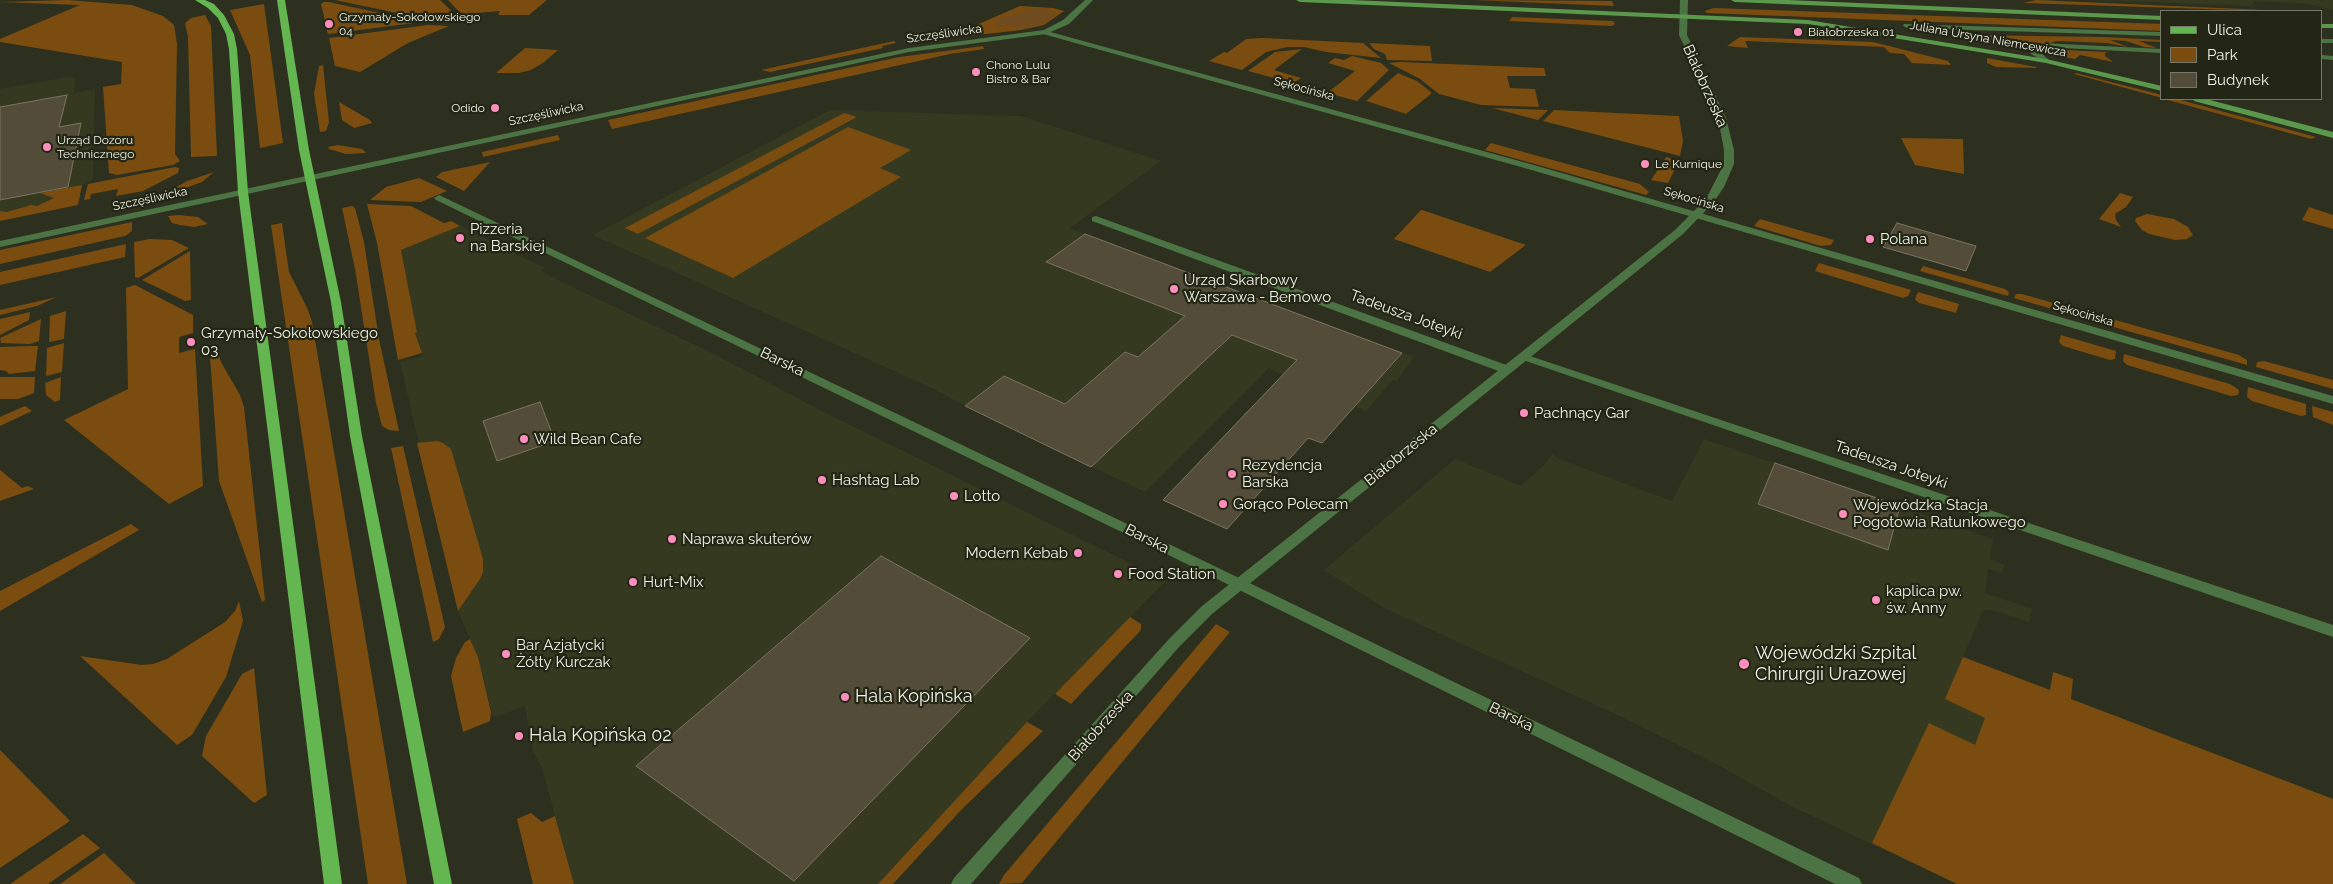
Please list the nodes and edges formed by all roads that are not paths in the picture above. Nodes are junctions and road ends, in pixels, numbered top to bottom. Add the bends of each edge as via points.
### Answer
1 (199, 0) edge
2 (280, 0) edge
3 (1089, 0) edge
4 (1300, 0) edge
5 (1684, 0) edge
6 (1735, 0) edge
7 (1682, 16) junction
8 (2160, 18) edge
9 (1907, 26) dead end
10 (1046, 32) junction
11 (2160, 34) edge
12 (2160, 51) edge
13 (2046, 61) junction
14 (2160, 89) edge
15 (2200, 100) edge
16 (2333, 136) edge
17 (310, 177) junction
18 (243, 192) junction
19 (439, 198) dead end
20 (1697, 215) junction
21 (1096, 219) dead end
22 (0, 244) edge
23 (1524, 357) junction
24 (1508, 370) junction
25 (2333, 400) edge
26 (1239, 584) junction
27 (2333, 631) edge
28 (333, 884) edge
29 (443, 884) edge
30 (960, 884) edge
31 (1853, 884) edge

1 - 18 main road via 216,9 230,34
2 - 17 main road
3 - 10 street, Szczęśliwicka via 1066,22
4 - 7 main road, Juliana Ursyna Niemcewicza
5 - 7 street, Białobrzeska
6 - 8 main road
7 - 13 main road, Juliana Ursyna Niemcewicza via 1808,22
7 - 20 street, Białobrzeska via 1683,36 1722,118 1729,150 1729,164 1719,187
9 - 11 street
10 - 17 street, Szczęśliwicka via 909,50
10 - 20 street, Sękocińska
12 - 13 street via 2032,48
13 - 14 main road, Juliana Ursyna Niemcewicza
15 - 16 main road
17 - 18 street, Szczęśliwicka
17 - 29 main road via 336,302 356,436
18 - 22 street, Szczęśliwicka
18 - 28 main road
19 - 26 street, Barska
20 - 23 street, Białobrzeska
20 - 25 street, Sękocińska
21 - 24 street, Tadeusza Joteyki
23 - 24 street, Białobrzeska
23 - 27 street, Tadeusza Joteyki
24 - 26 street, Białobrzeska
26 - 30 street, Białobrzeska via 1174,643
26 - 31 street, Barska

